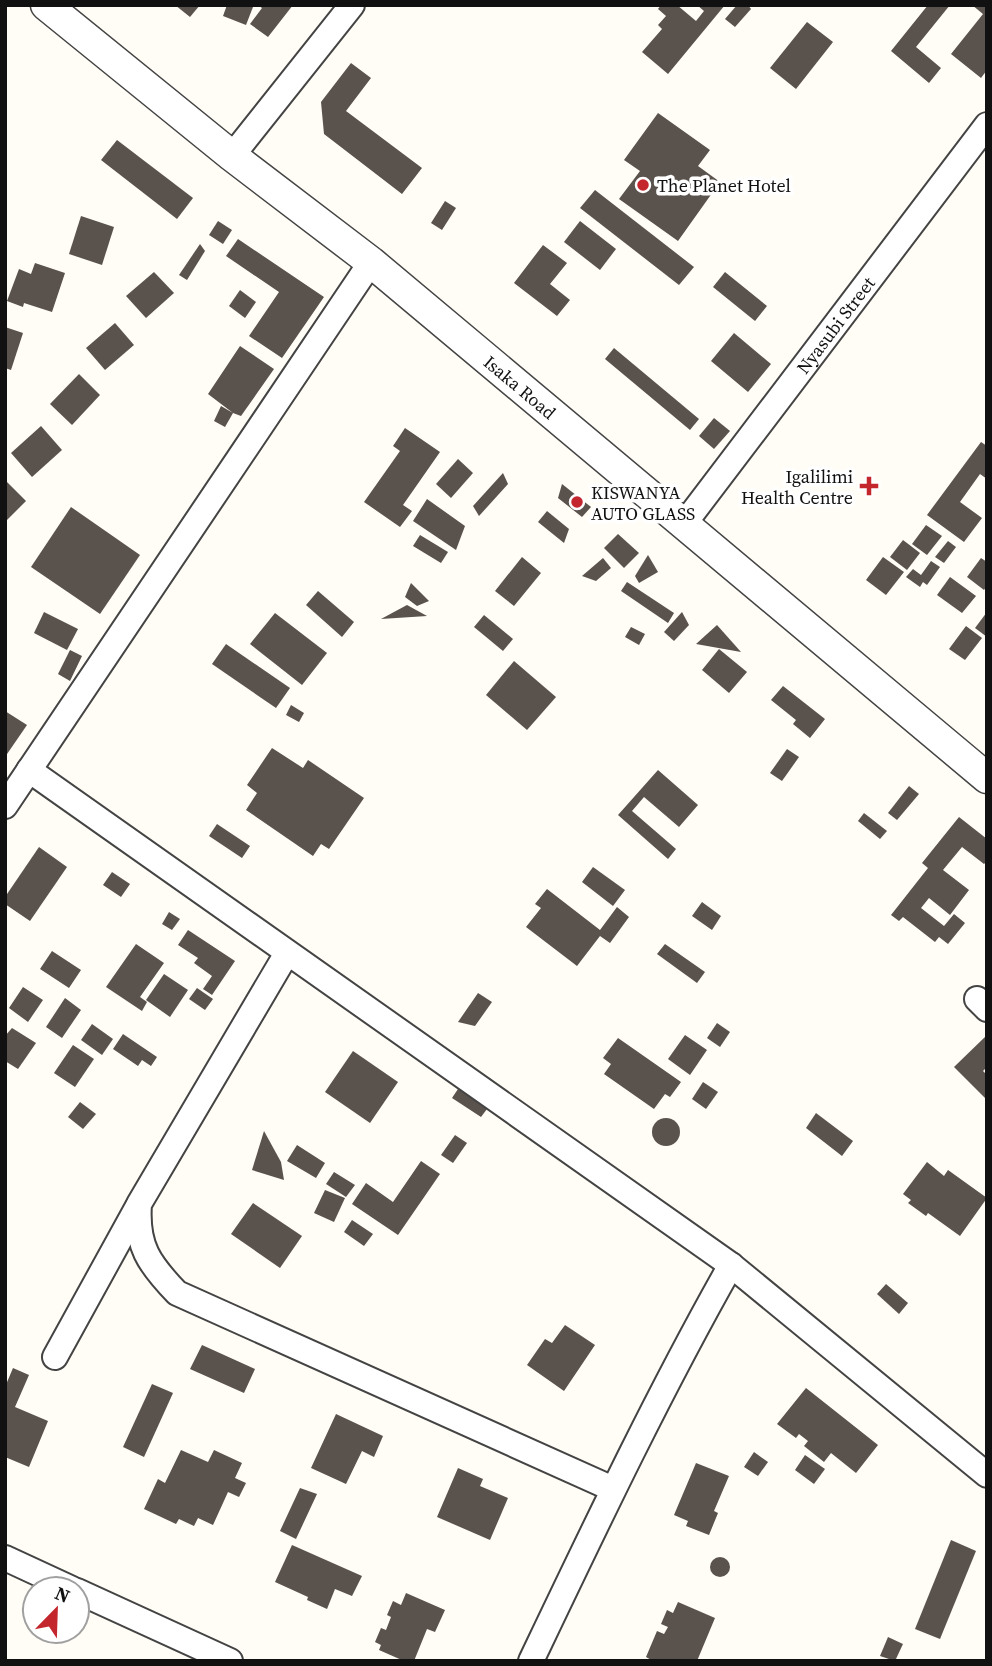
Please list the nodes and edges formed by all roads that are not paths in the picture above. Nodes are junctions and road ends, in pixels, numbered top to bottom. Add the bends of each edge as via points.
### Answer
1 (46, 5) edge
2 (352, 5) edge
3 (987, 125) edge
4 (232, 156) junction
5 (371, 262) junction
6 (684, 524) junction
7 (29, 769) junction
8 (987, 778) edge
9 (5, 806) edge
10 (287, 953) junction
11 (139, 1204) junction
12 (731, 1265) junction
13 (55, 1357) dead end
14 (987, 1475) edge
15 (612, 1489) junction
16 (5, 1558) edge
17 (42, 1575) edge
18 (91, 1597) edge
19 (230, 1661) edge
20 (531, 1661) edge

1 - 4 street, Isaka Road
2 - 4 street
3 - 6 street, Nyasubi Street
4 - 5 street, Isaka Road
5 - 6 street, Isaka Road
5 - 7 street
6 - 8 street, Isaka Road
7 - 9 street
7 - 10 street
10 - 11 street
10 - 12 street
11 - 13 street
11 - 15 street via 137,1229 144,1249 177,1293
12 - 14 street
12 - 15 street
15 - 20 street
16 - 17 street
18 - 19 street

